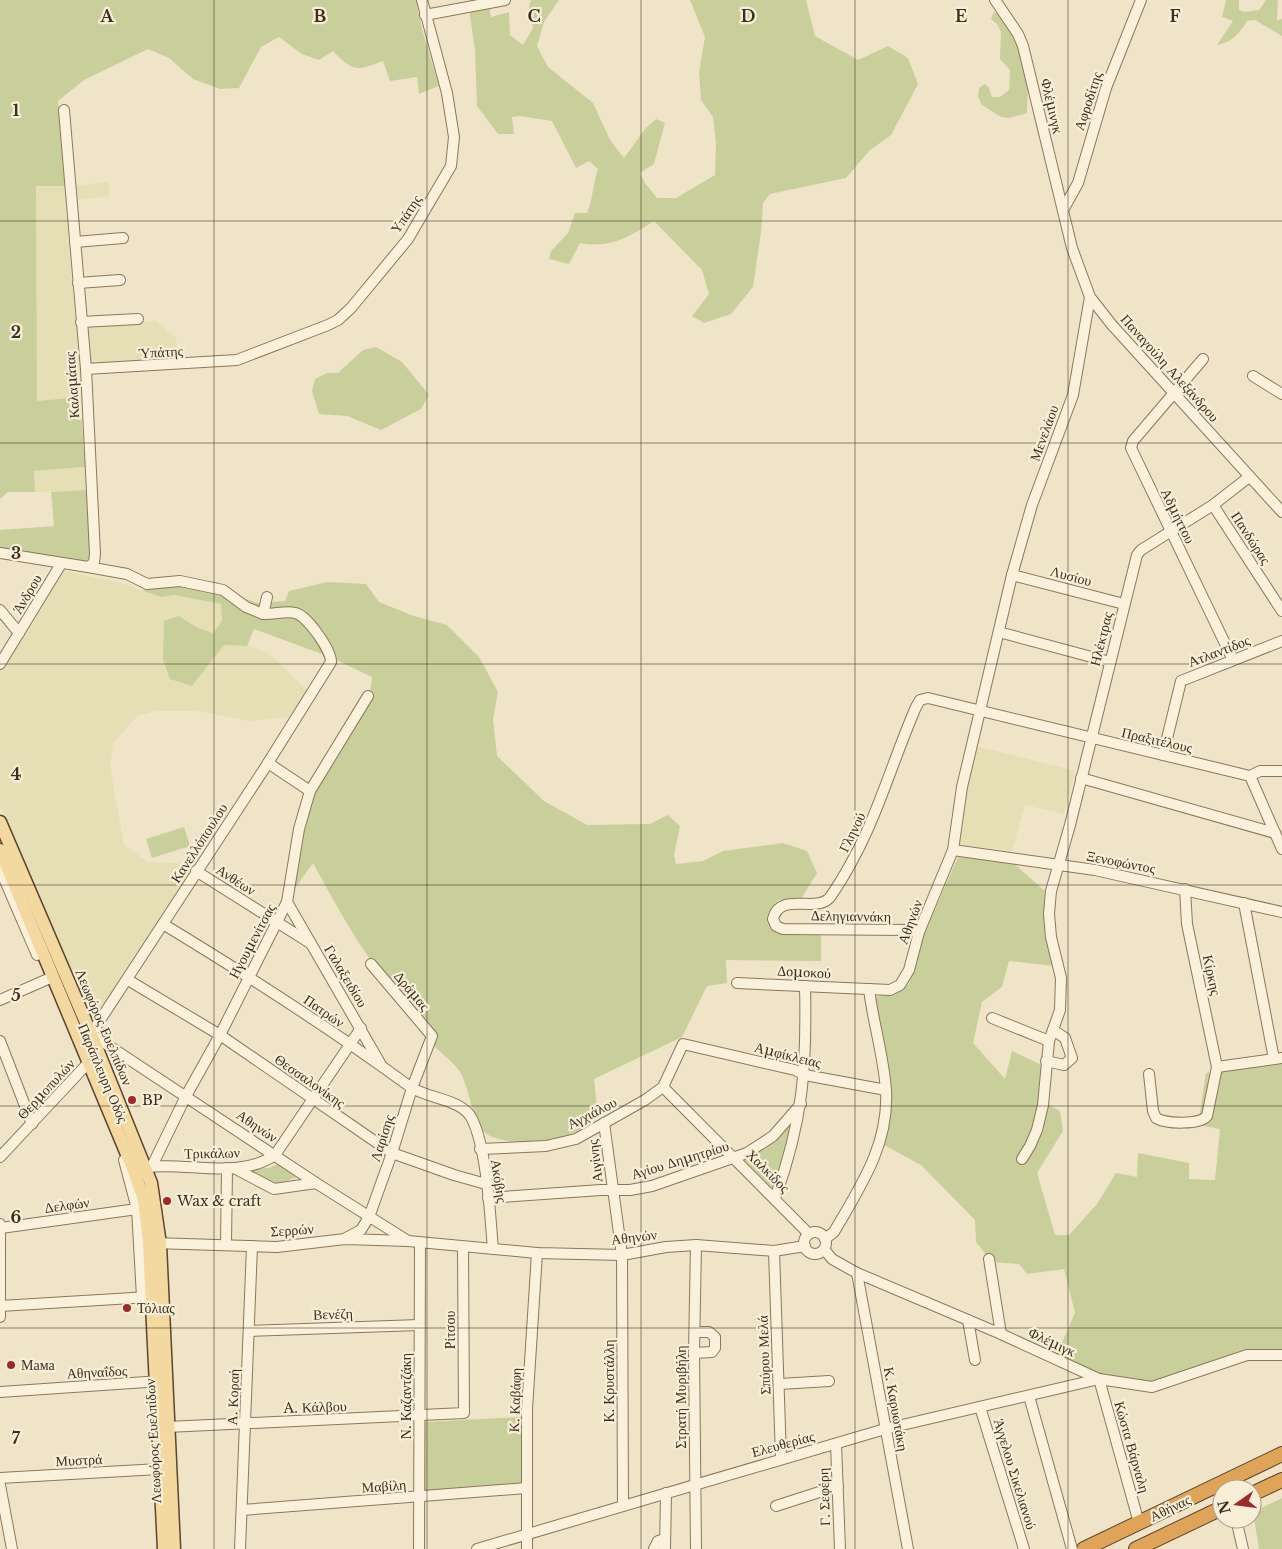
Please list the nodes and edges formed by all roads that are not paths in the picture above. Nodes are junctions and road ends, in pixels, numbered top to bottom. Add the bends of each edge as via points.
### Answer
1 (422, 0) edge
2 (505, 0) edge
3 (995, 0) edge
4 (1141, 0) edge
5 (425, 15) junction
6 (64, 110) dead end
7 (1063, 210) junction
8 (1066, 225) joint
9 (123, 238) dead end
10 (75, 242) junction
11 (120, 280) dead end
12 (78, 283) junction
13 (1090, 298) junction
14 (138, 319) dead end
15 (81, 322) junction
16 (1204, 359) dead end
17 (237, 360) joint
18 (86, 369) junction
19 (1252, 376) dead end
20 (1175, 393) junction
21 (1282, 394) edge
22 (1249, 477) junction
23 (1212, 505) junction
24 (1282, 512) edge
25 (1170, 532) junction
26 (0, 553) edge
27 (61, 564) junction
28 (88, 567) junction
29 (1012, 575) junction
30 (267, 597) dead end
31 (1124, 604) junction
32 (0, 610) edge
33 (1282, 612) edge
34 (264, 614) junction
35 (999, 632) junction
36 (19, 633) junction
37 (1282, 641) edge
38 (1233, 660) junction
39 (1110, 662) junction
40 (0, 664) edge
41 (368, 696) dead end
42 (920, 700) joint
43 (980, 711) junction
44 (1090, 739) junction
45 (1163, 755) junction
46 (268, 763) junction
47 (1282, 771) edge
48 (1250, 776) junction
49 (1081, 778) junction
50 (310, 791) junction
51 (0, 822) edge
52 (1275, 833) junction
53 (1282, 849) edge
54 (0, 850) edge
55 (953, 850) junction
56 (1060, 864) junction
57 (196, 871) junction
58 (1, 875) edge
59 (1185, 889) junction
60 (287, 902) junction
61 (1244, 903) junction
62 (1282, 912) edge
63 (277, 922) junction
64 (163, 924) junction
65 (783, 929) joint
66 (919, 932) junction
67 (311, 944) junction
68 (372, 964) dead end
69 (248, 976) junction
70 (48, 979) junction
71 (128, 980) junction
72 (737, 983) dead end
73 (805, 986) junction
74 (869, 989) junction
75 (0, 1000) edge
76 (992, 1018) dead end
77 (361, 1028) junction
78 (1053, 1030) junction
79 (91, 1034) junction
80 (220, 1035) junction
81 (432, 1036) joint
82 (0, 1041) edge
83 (1049, 1041) junction
84 (683, 1044) joint
85 (348, 1045) junction
86 (1278, 1058) edge
87 (1046, 1061) junction
88 (88, 1063) junction
89 (381, 1064) junction
90 (1217, 1067) junction
91 (805, 1074) junction
92 (1149, 1074) dead end
93 (663, 1087) junction
94 (412, 1088) junction
95 (886, 1090) junction
96 (186, 1096) junction
97 (313, 1099) junction
98 (801, 1104) junction
99 (472, 1118) joint
100 (604, 1123) junction
101 (32, 1124) junction
102 (480, 1149) junction
103 (392, 1152) junction
104 (275, 1155) junction
105 (0, 1157) edge
106 (734, 1158) junction
107 (1022, 1159) dead end
108 (149, 1167) junction
109 (231, 1168) junction
110 (316, 1183) junction
111 (486, 1184) junction
112 (612, 1191) junction
113 (488, 1198) junction
114 (775, 1198) junction
115 (137, 1209) junction
116 (369, 1217) junction
117 (1, 1226) edge
118 (809, 1234) junction
119 (346, 1239) junction
120 (408, 1241) junction
121 (154, 1243) junction
122 (420, 1243) junction
123 (226, 1244) junction
124 (824, 1244) junction
125 (437, 1245) joint
126 (252, 1246) junction
127 (696, 1246) junction
128 (805, 1246) junction
129 (463, 1247) junction
130 (493, 1250) junction
131 (774, 1251) junction
132 (537, 1253) junction
133 (622, 1255) junction
134 (989, 1259) dead end
135 (858, 1273) junction
136 (147, 1297) junction
137 (0, 1306) edge
138 (0, 1317) edge
139 (968, 1320) junction
140 (419, 1325) junction
141 (249, 1332) junction
142 (695, 1332) junction
143 (1001, 1334) junction
144 (694, 1353) junction
145 (1282, 1355) edge
146 (975, 1360) dead end
147 (1099, 1379) junction
148 (160, 1381) junction
149 (829, 1381) dead end
150 (780, 1384) junction
151 (0, 1392) edge
152 (1029, 1396) junction
153 (980, 1408) junction
154 (464, 1413) joint
155 (420, 1416) junction
156 (246, 1423) junction
157 (168, 1427) junction
158 (885, 1429) junction
159 (836, 1444) junction
160 (1282, 1454) edge
161 (782, 1458) junction
162 (159, 1469) junction
163 (0, 1478) edge
164 (1282, 1480) edge
165 (696, 1484) junction
166 (0, 1485) edge
167 (838, 1486) junction
168 (527, 1488) junction
169 (1262, 1489) edge
170 (666, 1493) junction
171 (420, 1498) junction
172 (623, 1506) junction
173 (776, 1506) dead end
174 (242, 1510) junction
175 (1212, 1513) edge
176 (1139, 1523) junction
177 (1238, 1529) edge
178 (527, 1534) junction
179 (665, 1544) edge
180 (1143, 1547) edge
181 (12, 1549) edge
182 (164, 1549) edge
183 (174, 1549) edge
184 (240, 1549) edge
185 (419, 1549) edge
186 (477, 1549) edge
187 (527, 1549) edge
188 (654, 1549) edge
189 (696, 1549) edge
190 (840, 1549) edge
191 (908, 1549) edge
192 (1024, 1549) edge
193 (1072, 1549) edge
194 (1084, 1549) edge
195 (1243, 1549) edge

1 - 5 street, Υπάτης
2 - 5 street
3 - 7 street, Φλέμινγκ via 1023,46
4 - 7 street, Αφροδίτης via 1106,88 1078,183
5 - 17 street, Υπάτης via 447,93 455,151 437,192 408,239 338,320
6 - 10 street, Καλαμάτας
7 - 8 street, Φλέμινγκ
8 - 13 street, Παναγούλη Αλεξάνδρου
9 - 10 street
10 - 12 street, Καλαμάτας
11 - 12 street
12 - 15 street, Καλαμάτας
13 - 20 street, Παναγούλη Αλεξάνδρου
13 - 29 street, Μενελάου via 1073,395 1032,505
14 - 15 street
15 - 18 street, Καλαμάτας
16 - 20 street
17 - 18 street, Ύπάτης
18 - 28 street, Καλαμάτας via 95,554 94,563
19 - 21 street
20 - 22 street, Παναγούλη Αλεξάνδρου
20 - 25 street, Αδμήττου via 1133,441 1131,448
22 - 23 street, Ηλέκτρας
22 - 24 street, Παναγούλη Αλεξάνδρου
23 - 25 street, Ηλέκτρας
23 - 33 street, Πανδώρας
25 - 31 street, Ηλέκτρας via 1138,553
25 - 38 street, Αδμήττου
26 - 27 street
27 - 28 street
27 - 36 street, Άνδρου
28 - 34 street via 126,574 147,584 180,581 223,590 246,607
29 - 31 street, Λυσίου
29 - 35 street, Αθηνών
30 - 34 street
31 - 39 street, Ηλέκτρας
32 - 36 street
34 - 46 street, Κανελλόπουλου via 295,612 302,616 327,648 331,660
35 - 39 street
35 - 43 street, Αθηνών
36 - 40 street, Άνδρου
37 - 38 street, Ατλαντίδος
38 - 45 street, Ατλαντίδος via 1181,681
39 - 44 street, Ηλέκτρας
41 - 50 street, Ηγουμενίτσας
42 - 43 street, Πραξιτέλους via 935,699
42 - 65 street, Γληνού via 870,828 846,874 823,903 790,904 778,910 773,919 776,926
43 - 44 street, Πραξιτέλους
43 - 55 street, Αθηνών via 962,787
44 - 45 street, Πραξιτέλους
44 - 49 street, Ηλέκτρας
45 - 48 street, Πραξιτέλους
46 - 50 street
46 - 57 street, Κανελλόπουλου
47 - 48 street via 1260,771
48 - 52 street
49 - 52 street
49 - 56 street, Ηλέκτρας
50 - 60 street, Ηγουμενίτσας via 301,822
51 - 79 main road, Λεωφόρος Ευελπίδων
52 - 53 street
54 - 88 main road, Λεωφόρος Ευελπίδων
55 - 56 street, Ξενοφώντος
55 - 66 street, Αθηνών
56 - 59 street, Ξενοφώντος
56 - 78 street, Ηλέκτρας via 1051,891 1049,914 1061,978 1060,1010
57 - 63 street, Ανθέων
57 - 64 street, Κανελλόπουλου
58 - 70 street, Παράπλευρη Οδός
59 - 61 street, Ξενοφώντος
59 - 90 street, Κίρκης via 1187,924
60 - 63 street, Ηγουμενίτσας
60 - 67 street, Γαλαξειδίου
61 - 62 street, Ξενοφώντος
61 - 86 street
63 - 67 street, Ανθέων
63 - 69 street, Ηγουμενίτσας
64 - 69 street, Πατρών
64 - 71 street, Κανελλόπουλου
65 - 66 street, Δεληγιαννάκη
66 - 74 street, Αθηνών via 909,970 900,985 890,990
67 - 77 street, Γαλαξειδίου
68 - 81 street, Δράμας
69 - 80 street, Ηγουμενίτσας
69 - 85 street, Πατρών
70 - 75 street
70 - 88 street, Παράπλευρη Οδός
71 - 79 street, Κανελλόπουλου
71 - 80 street, Θεσσαλονίκης
72 - 73 street, Δομοκού
73 - 74 street, Δομοκού
73 - 91 street
74 - 95 street
76 - 83 street
77 - 85 street
77 - 89 street, Γαλαξειδίου
78 - 83 street, Ηλέκτρας
78 - 87 street via 1065,1038 1072,1058 1064,1065
79 - 96 street, Αθηνών
79 - 108 main road, Λεωφόρος Ευελπίδων
80 - 96 street, Ηγουμενίτσας
80 - 97 street, Θεσσαλονίκης
81 - 94 street, Λαρίσης
82 - 101 street
83 - 87 street, Ηλέκτρας
84 - 91 street, Αμφίκλειας
84 - 93 street, Αγχιάλου
85 - 89 street, Πατρών
85 - 97 street
86 - 90 street
87 - 107 street, Ηλέκτρας via 1043,1106 1037,1130
88 - 101 street, Θερμοπυλών
88 - 115 street, Παράπλευρη Οδός via 126,1165
88 - 121 main road, Λεωφόρος Ευελπίδων via 140,1186
89 - 94 street, Πατρών
90 - 92 street via 1208,1116 1196,1122 1156,1118
91 - 95 street, Αμφίκλειας
91 - 98 street
93 - 100 street, Αγχιάλου
93 - 106 street, Χαλκίδος
94 - 99 street, Πατρών via 465,1110
94 - 103 street, Λαρίσης
95 - 124 street via 886,1118 873,1164
96 - 104 street, Αθηνών
96 - 108 street, Ηγουμενίτσας
97 - 103 street, Θεσσαλονίκης
97 - 104 street
98 - 106 street, Αγίου Δημητρίου via 773,1136
98 - 114 street via 787,1166
99 - 102 street, Ακόβης
100 - 102 street, Αγχιάλου via 560,1144
100 - 112 street, Αιγίνης
101 - 105 street, Θερμοπυλών
102 - 111 street, Ακόβης
103 - 111 street, Θεσσαλονίκης
103 - 116 street, Λαρίσης
104 - 109 street, Τρικάλων via 256,1165
104 - 110 street, Αθηνών
106 - 112 street, Αγίου Δημητρίου via 652,1186
106 - 114 street, Χαλκίδος
108 - 109 street, Τρικάλων
108 - 121 main road, Λεωφόρος Ευελπίδων via 154,1197
109 - 110 street via 274,1189
109 - 123 street
110 - 116 street, Αθηνών
111 - 113 street, Ακόβης
112 - 113 street, Αγίου Δημητρίου
112 - 133 street, Αιγίνης
113 - 130 street, Ακόβης
114 - 118 street, Χαλκίδος
115 - 117 street, Δελφών
115 - 136 street, Παράπλευρη Οδός
116 - 119 street, Λαρίσης via 361,1230
116 - 120 street, Αθηνών
117 - 137 street
118 - 124 street via 820,1233
118 - 128 street
119 - 120 street, Σερρών
119 - 126 street, Σερρών via 277,1247
120 - 122 street, Σερρών
121 - 123 street, Σερρών
121 - 136 main road, Λεωφόρος Ευελπίδων
121 - 148 main road, Λεωφόρος Ευελπίδων
122 - 125 street, Σερρών
122 - 140 street, Ν. Καζαντζάκη
123 - 126 street, Σερρών
124 - 128 street via 813,1254
124 - 135 street, Φλέμιγκ via 832,1259
125 - 129 street, Αθηνών
126 - 141 street, Α. Κοραή
127 - 131 street, Αθηνών
127 - 133 street, Αθηνών via 666,1247
127 - 142 street, Στρατή Μυριβήλη
128 - 131 street, Αθηνών
129 - 130 street, Αθηνών
129 - 154 street, Ρίτσου
130 - 132 street, Αθηνών
131 - 150 street, Σπύρου Μελά
132 - 133 street, Αθηνών
132 - 168 street, Κ. Καβάφη via 527,1410
133 - 172 street, Κ. Κρυστάλλη
134 - 143 street
135 - 139 street, Φλέμιγκ
135 - 158 street, Κ. Καρυωτάκη
136 - 137 street
136 - 148 main road, Λεωφόρος Ευελπίδων
137 - 138 street
139 - 143 street, Φλέμιγκ
139 - 146 street
140 - 141 street, Βενέζη
140 - 155 street, Ν. Καζαντζάκη
141 - 156 street, Α. Κοραή
142 - 144 street, Στρατή Μυριβήλη
142 - 144 street via 709,1332 715,1337 715,1348 712,1352
143 - 147 street, Φλέμιγκ
144 - 165 street, Στρατή Μυριβήλη
145 - 147 street, Φλέμιγκ via 1247,1355 1152,1387
147 - 152 street, Ελευθερίας
147 - 176 street, Κώστα Βάρναλη
148 - 151 street, Αθηναΐδος
148 - 157 main road, Λεωφόρος Ευελπίδων
148 - 162 main road, Λεωφόρος Ευελπίδων
149 - 150 street
150 - 161 street, Σπύρου Μελά
152 - 153 street, Ελευθερίας
152 - 193 street
153 - 158 street, Ελευθερίας
153 - 192 street, Άγγελου Σικελιανού
154 - 155 street, A. Κάλβου
155 - 156 street, A. Κάλβου
155 - 171 street, Ν. Καζαντζάκη
156 - 157 street, A. Κάλβου
156 - 174 street, Α. Κοραή
157 - 183 main road, Λεωφόρος Ευελπίδων
158 - 159 street, Ελευθερίας
158 - 191 street, Κ. Καρυωτάκη
159 - 161 street, Ελευθερίας
159 - 167 street, Γ. Σεφέρη
160 - 176 highway, Αθήνας
161 - 165 street, Ελευθερίας
162 - 163 street, Μυστρά
162 - 182 main road, Λεωφόρος Ευελπίδων
164 - 169 highway
165 - 170 street, Ελευθερίας
165 - 189 street, Στρατή Μυριβήλη
166 - 181 street
167 - 173 street
167 - 190 street, Γ. Σεφέρη
168 - 171 street, Μαβίλη
168 - 178 street, Κ. Καβάφη
170 - 172 street, Ελευθερίας
170 - 179 street
171 - 174 street, Μαβίλη
171 - 185 street, Ν. Καζαντζάκη
172 - 178 street, Ελευθερίας
174 - 184 street, Α. Κοραή
175 - 180 highway, Αθήνας
176 - 194 highway, Αθήνας
177 - 195 street
178 - 186 street, Ελευθερίας
178 - 187 street, Κ. Καβάφη
179 - 188 street via 658,1541

